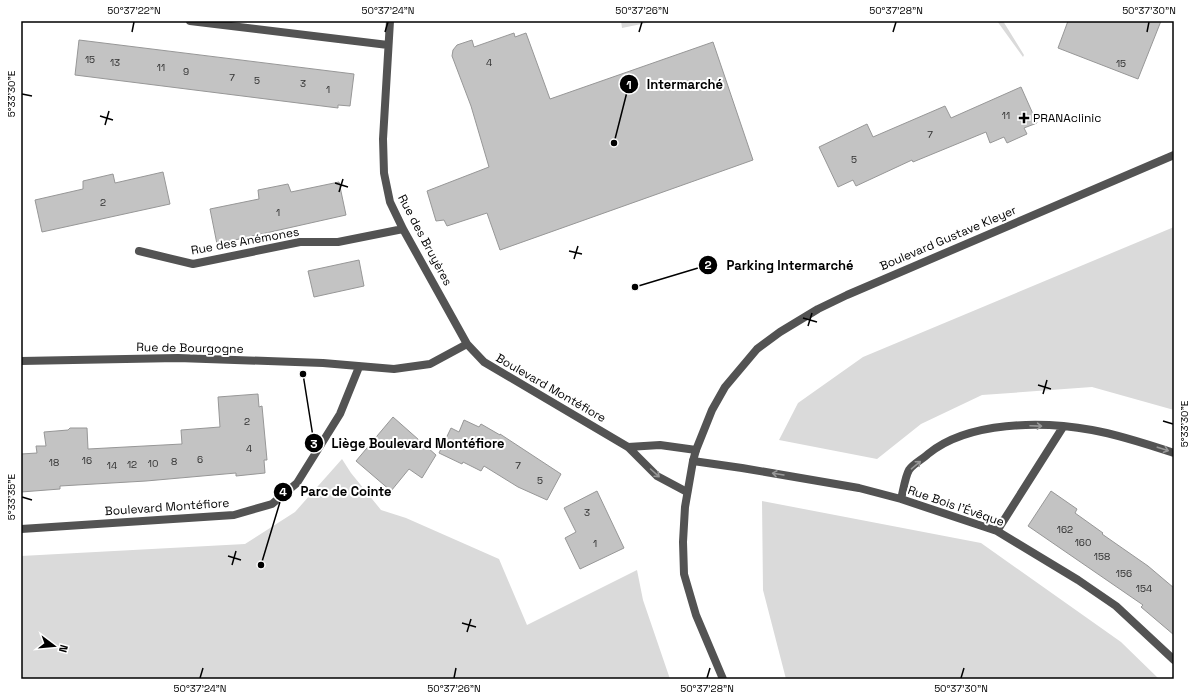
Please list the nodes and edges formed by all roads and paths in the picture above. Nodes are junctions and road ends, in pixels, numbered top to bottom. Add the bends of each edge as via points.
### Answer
1 (190, 21) edge
2 (390, 21) edge
3 (388, 45) junction
4 (1174, 155) edge
5 (403, 229) junction
6 (139, 251) dead end
7 (467, 344) junction
8 (21, 361) edge
9 (359, 367) junction
10 (1063, 427) junction
11 (628, 446) junction
12 (696, 450) junction
13 (1174, 453) edge
14 (693, 461) junction
15 (687, 492) junction
16 (901, 499) junction
17 (21, 530) edge
18 (996, 531) junction
19 (1174, 660) edge
20 (723, 679) edge

1 - 3 street
2 - 3 street, Rue des Bruyères
3 - 5 street, Rue des Bruyères via 383,139 384,173 390,202
4 - 12 street, Boulevard Gustave Kleyer via 847,295 780,332 757,349 725,387 712,410
5 - 6 street, Rue des Anémones via 338,242 300,242 193,264
5 - 7 street, Rue des Bruyères
7 - 9 street via 430,364 394,369
7 - 11 street, Boulevard Montéfiore via 484,362 495,369
8 - 9 street, Rue de Bourgogne via 178,358 323,363
9 - 17 street, Boulevard Montéfiore via 340,414 297,483 272,504 234,515
10 -> 13 street via 1092,430
16 -> 10 street via 909,470 939,445 970,433 1014,425
10 - 18 street
11 - 12 street via 660,445
11 -> 15 street, Boulevard Montéfiore via 657,476
12 - 14 street, Boulevard Gustave Kleyer
14 - 15 street, Boulevard Gustave Kleyer
16 -> 14 street, Rue Bois l'Évêque via 816,480
15 - 20 street, Boulevard Gustave Kleyer via 683,542 684,574 696,615
16 - 18 street, Rue Bois l'Évêque
18 - 19 street, Rue Bois l'Évêque via 1116,606

